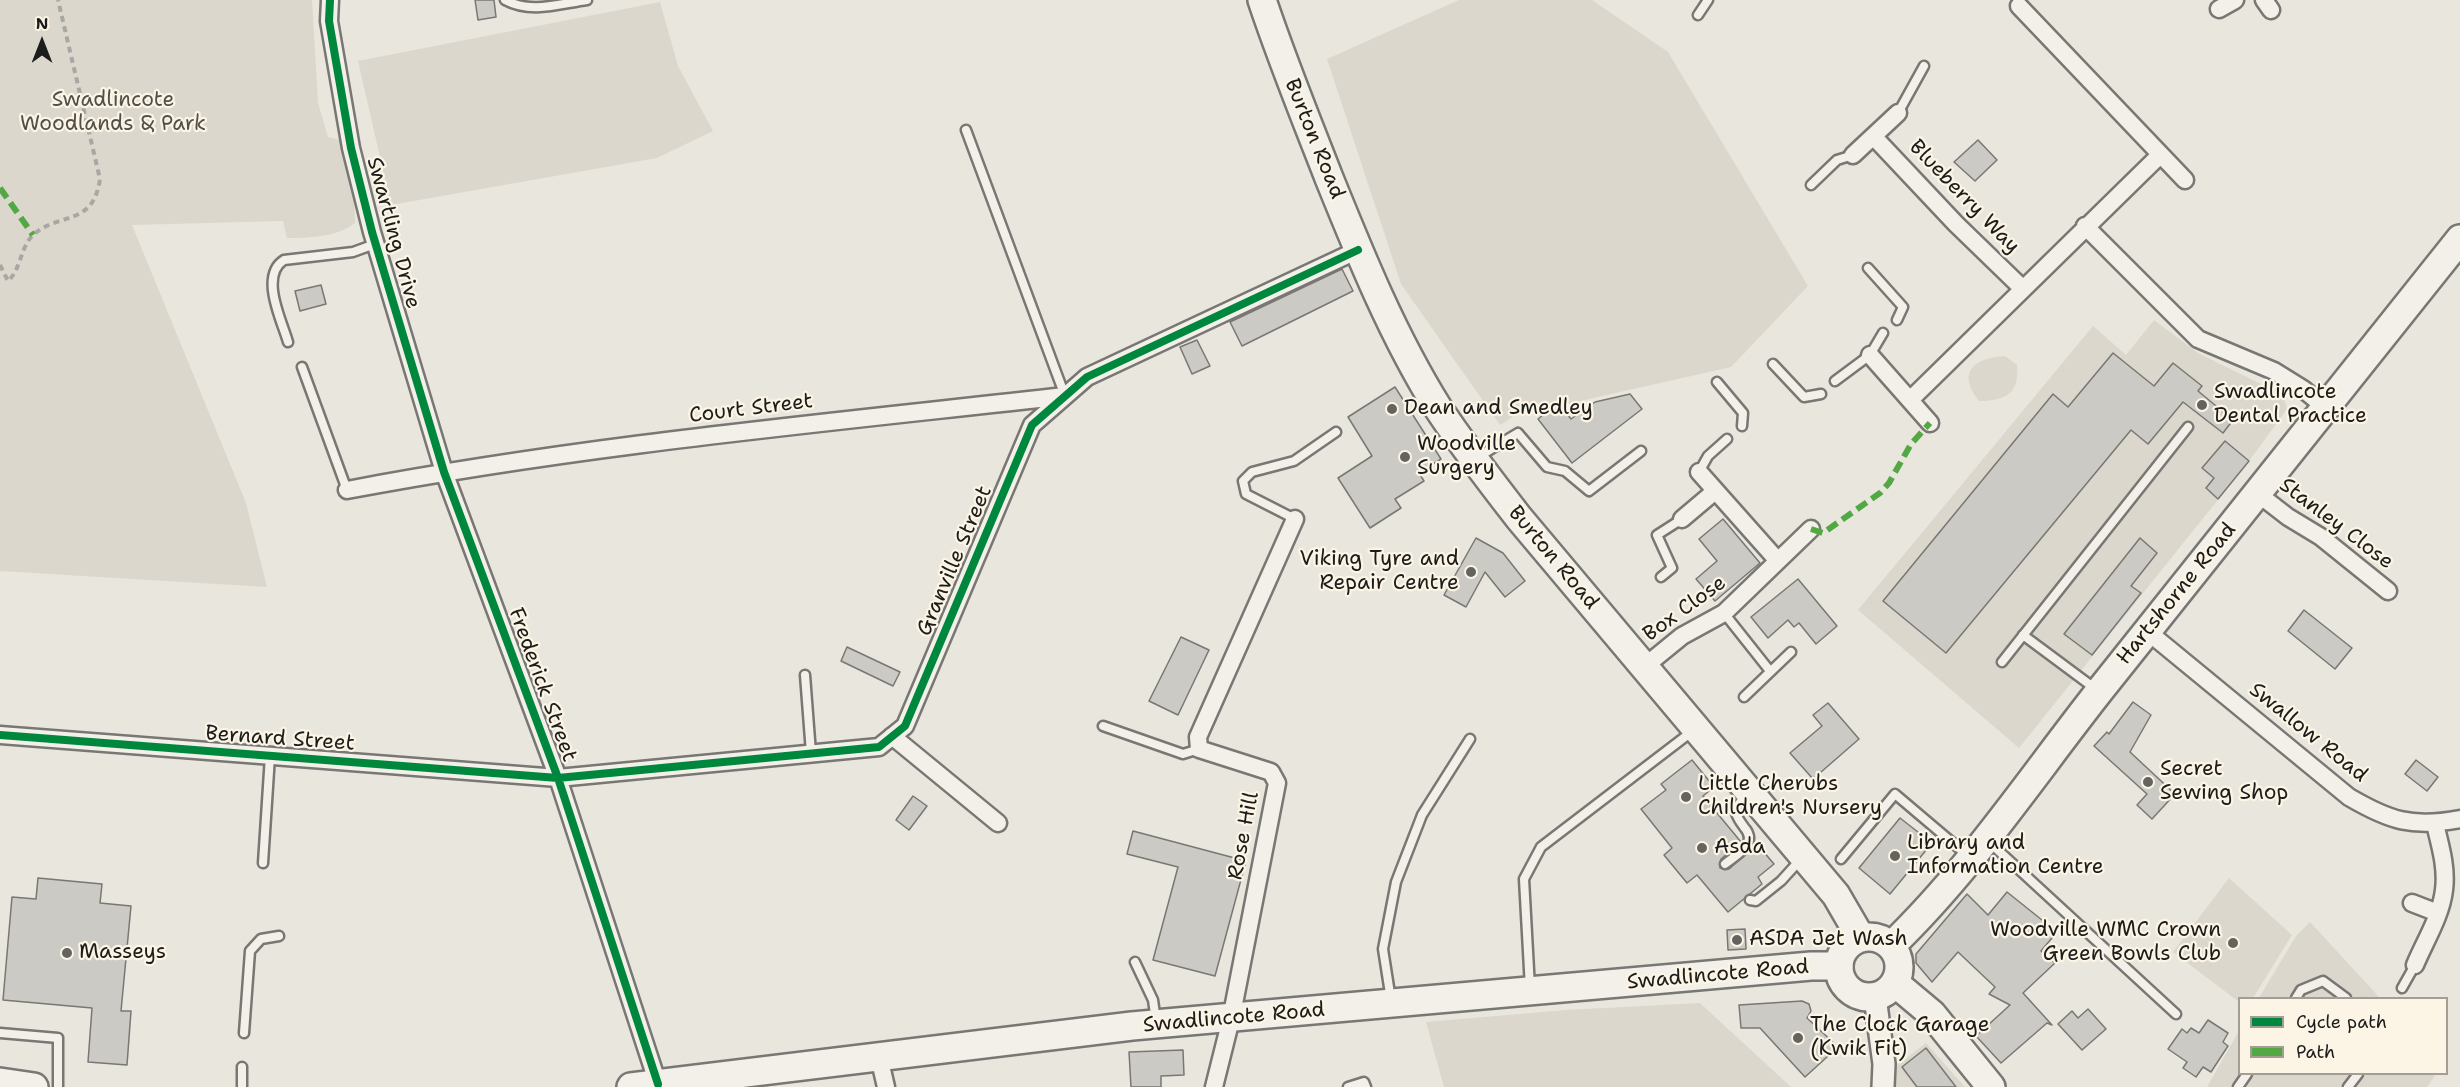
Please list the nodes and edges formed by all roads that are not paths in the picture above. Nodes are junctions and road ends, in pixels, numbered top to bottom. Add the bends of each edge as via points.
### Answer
1 (330, 0) edge
2 (505, 0) edge
3 (587, 0) edge
4 (1262, 0) edge
5 (1708, 0) edge
6 (2235, 0) edge
7 (2019, 6) dead end
8 (2219, 9) dead end
9 (1698, 15) dead end
10 (1924, 66) dead end
11 (1898, 113) joint
12 (966, 130) dead end
13 (1874, 136) junction
14 (1853, 155) joint
15 (2160, 155) junction
16 (2185, 180) dead end
17 (1811, 185) dead end
18 (2085, 226) junction
19 (2460, 239) edge
20 (375, 244) junction
21 (1358, 250) junction
22 (1868, 268) dead end
23 (2022, 288) junction
24 (1897, 320) dead end
25 (1883, 333) dead end
26 (288, 342) dead end
27 (1870, 355) junction
28 (1773, 364) dead end
29 (302, 368) dead end
30 (1835, 381) dead end
31 (1717, 382) dead end
32 (1821, 394) dead end
33 (1065, 396) junction
34 (1910, 400) junction
35 (2325, 407) junction
36 (1930, 423) dead end
37 (1742, 426) dead end
38 (2188, 427) dead end
39 (1336, 432) dead end
40 (1727, 439) dead end
41 (1641, 451) dead end
42 (1473, 460) junction
43 (444, 472) junction
44 (1699, 472) joint
45 (347, 490) joint
46 (1714, 492) junction
47 (2257, 493) junction
48 (1295, 519) joint
49 (1682, 519) joint
50 (1810, 529) dead end
51 (1778, 561) junction
52 (1661, 577) dead end
53 (2388, 591) dead end
54 (1724, 613) junction
55 (2147, 631) junction
56 (2023, 635) junction
57 (1791, 652) dead end
58 (2002, 662) dead end
59 (1644, 667) junction
60 (1770, 671) junction
61 (805, 675) dead end
62 (2099, 691) junction
63 (1744, 697) dead end
64 (1103, 726) dead end
65 (1697, 728) junction
66 (0, 735) edge
67 (892, 736) junction
68 (1470, 739) dead end
69 (1199, 749) junction
70 (811, 753) junction
71 (270, 756) junction
72 (558, 778) junction
73 (1748, 792) junction
74 (2460, 819) edge
75 (998, 823) dead end
76 (2435, 824) junction
77 (1978, 848) junction
78 (1803, 857) junction
79 (1842, 860) dead end
80 (263, 863) dead end
81 (1725, 864) dead end
82 (1750, 900) dead end
83 (2412, 903) dead end
84 (2438, 913) junction
85 (279, 936) dead end
86 (1861, 938) junction
87 (1891, 946) junction
88 (1135, 962) dead end
89 (2415, 965) joint
90 (1839, 966) junction
91 (2402, 988) dead end
92 (1530, 990) junction
93 (1885, 990) junction
94 (2297, 997) edge
95 (2343, 997) edge
96 (1392, 1004) junction
97 (2176, 1014) dead end
98 (1231, 1019) junction
99 (1157, 1025) junction
100 (0, 1033) edge
101 (244, 1034) dead end
102 (879, 1056) junction
103 (242, 1067) dead end
104 (2357, 1075) edge
105 (0, 1082) edge
106 (658, 1084) junction
107 (28, 1087) edge
108 (34, 1087) edge
109 (58, 1087) edge
110 (242, 1087) edge
111 (631, 1087) edge
112 (886, 1087) edge
113 (1214, 1087) edge
114 (1348, 1087) edge
115 (1366, 1087) edge
116 (1883, 1087) edge
117 (1991, 1087) edge
118 (2348, 1087) edge

1 - 20 street, Swartling Drive via 351,148
2 - 3 lane via 515,6 535,8
4 - 21 main road, Burton Road
5 - 9 lane
6 - 8 street
7 - 15 street
10 - 11 lane
11 - 13 street
12 - 33 lane
13 - 14 street
13 - 23 street, Blueberry Way
14 - 17 lane via 1837,160
15 - 16 street
15 - 18 street, Blueberry Way
18 - 23 street, Blueberry Way
18 - 35 street via 2198,339 2274,371
19 - 35 main road, Hartshorne Road
20 - 26 lane via 353,252 279,263 274,272 273,294
20 - 43 street, Swartling Drive
21 - 33 street, Granville Street via 1087,377
21 - 42 main road, Burton Road via 1437,406
22 - 24 lane via 1902,307
23 - 34 street, Blueberry Way
25 - 27 lane
27 - 30 lane
27 - 34 street
28 - 32 lane via 1804,397
29 - 45 lane
31 - 37 lane via 1743,413
33 - 43 street, Court Street via 762,430
33 - 67 street, Granville Street via 1032,425 905,726
34 - 36 street
35 - 47 main road, Hartshorne Road
38 - 56 lane
39 - 48 lane via 1294,461 1252,472 1244,481 1246,494
40 - 44 lane via 1708,456
41 - 42 lane via 1589,491 1565,471 1547,467 1518,433
42 - 59 main road, Burton Road
43 - 45 street, Court Street
43 - 72 street, Frederick Street
44 - 46 street
46 - 49 street
46 - 51 street
47 - 53 street, Stanley Close via 2321,537
47 - 55 main road, Hartshorne Road
48 - 69 street via 1206,718 1198,738
49 - 52 lane via 1657,535 1672,568
50 - 51 street, Box Close
51 - 54 street, Box Close
54 - 59 street, Box Close via 1682,636
54 - 60 lane
55 - 62 main road, Hartshorne Road
55 - 76 street, Swallow Road via 2349,797 2384,817
56 - 58 lane
56 - 62 lane
57 - 60 lane
59 - 65 main road, Burton Road
60 - 63 lane
61 - 70 lane
62 - 77 main road, Hartshorne Road
64 - 69 lane via 1183,754
65 - 73 main road, Burton Road
65 - 92 lane via 1541,847 1524,879
66 - 71 street, Bernard Street
67 - 70 street, Granville Street via 879,747
67 - 75 street
68 - 96 lane via 1422,815 1396,882 1383,949
69 - 98 street, Rose Hill via 1271,772 1277,783
70 - 72 street, Granville Street
71 - 72 street, Bernard Street
71 - 80 lane
72 - 106 street, Frederick Street
73 - 78 main road, Burton Road
73 - 81 lane via 1735,809 1750,839
74 - 76 street, Swallow Road
76 - 84 street via 2444,864 2444,890
77 - 79 lane via 1895,794
77 - 87 main road, Hartshorne Road via 1919,920
77 - 97 lane
78 - 82 lane via 1781,881 1756,901
78 - 86 main road, Burton Road via 1836,895
83 - 84 street
84 - 89 street
85 - 101 lane via 261,939 250,951
86 - 87 main road via 1873,937
86 - 90 main road via 1842,954
87 - 93 main road via 1899,968
88 - 99 lane via 1153,1000
89 - 91 lane
90 - 92 main road, Swadlincote Road
90 - 93 main road via 1841,978 1853,993 1863,997
92 - 96 main road, Swadlincote Road
93 - 116 street
93 - 117 main road via 1932,1014
94 - 95 lane via 2301,990 2323,981
96 - 98 main road, Swadlincote Road
98 - 99 main road, Swadlincote Road
98 - 113 street, Rose Hill
99 - 102 main road, Swadlincote Road
100 - 109 lane via 58,1038
102 - 106 main road, Swadlincote Road via 746,1076
102 - 112 street
103 - 110 lane
104 - 118 lane
105 - 107 main road
106 - 111 main road, Swadlincote Road
107 - 108 main road
114 - 115 lane via 1365,1082

